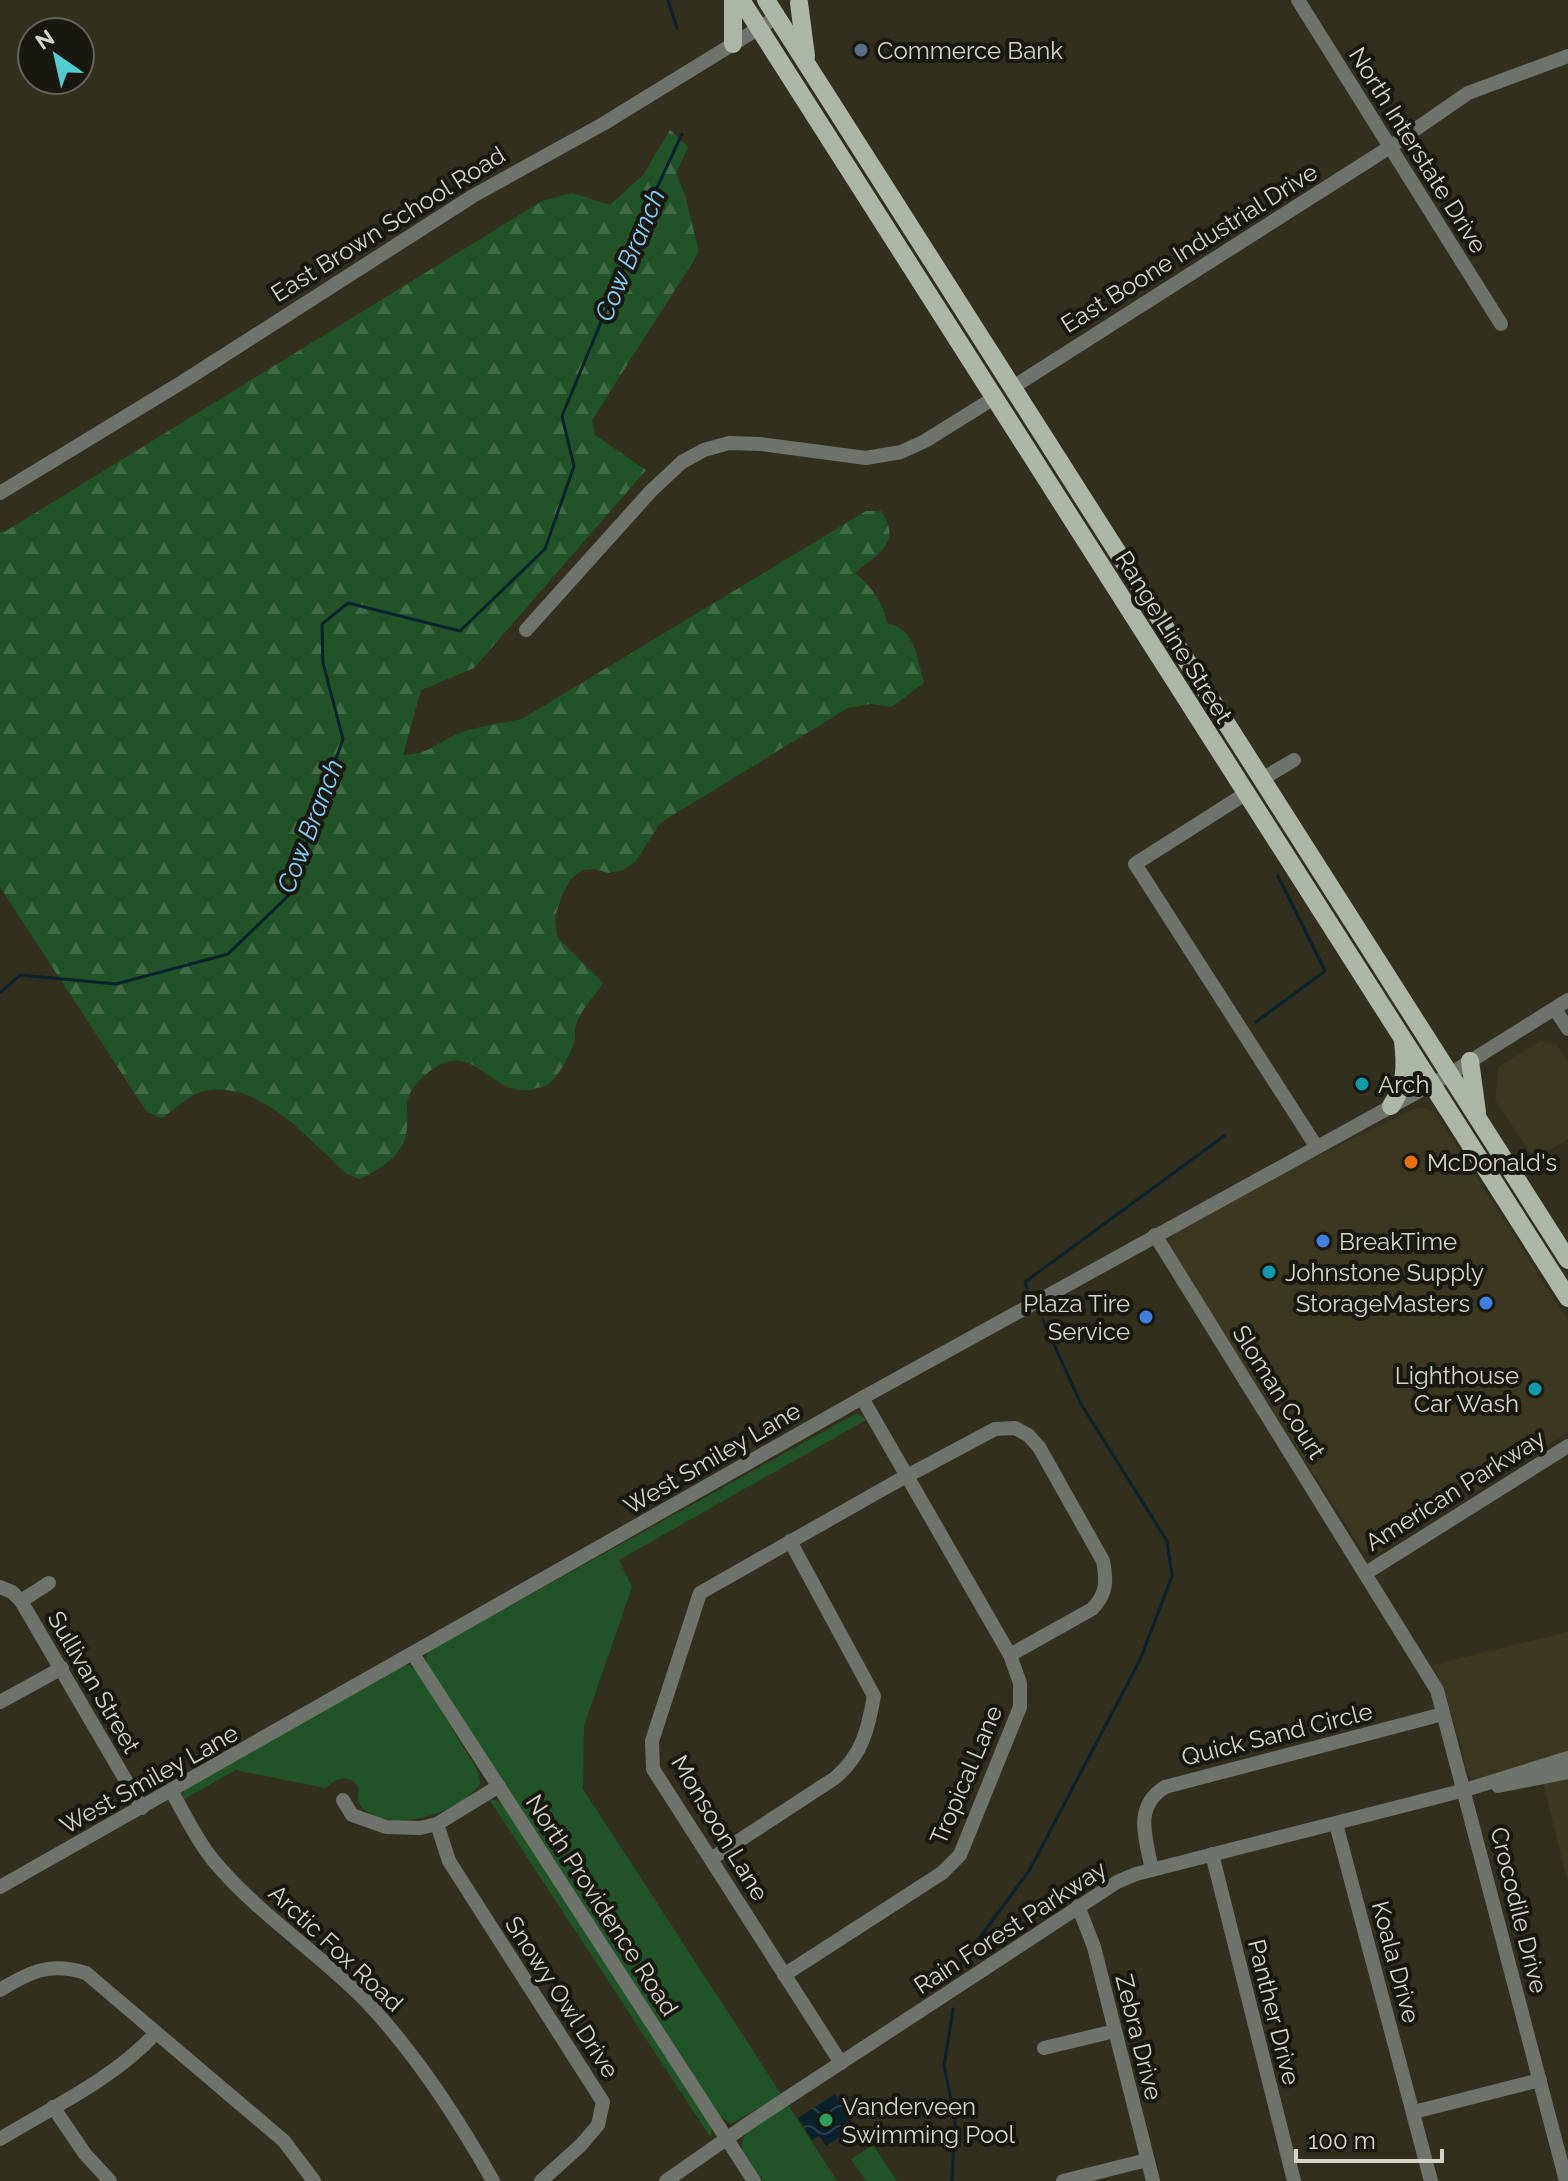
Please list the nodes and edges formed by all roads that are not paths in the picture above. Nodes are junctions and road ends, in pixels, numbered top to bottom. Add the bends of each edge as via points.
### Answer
1 (733, 0) edge
2 (741, 0) edge
3 (766, 0) edge
4 (1298, 0) edge
5 (801, 1) edge
6 (777, 17) junction
7 (759, 28) junction
8 (733, 44) junction
9 (1568, 56) edge
10 (807, 63) junction
11 (1390, 147) junction
12 (944, 319) junction
13 (1501, 324) dead end
14 (1013, 387) junction
15 (994, 398) junction
16 (1048, 442) junction
17 (0, 493) edge
18 (526, 630) dead end
19 (1198, 720) junction
20 (1294, 760) dead end
21 (1262, 779) junction
22 (1245, 794) junction
23 (1304, 845) junction
24 (1561, 1004) edge
25 (1568, 1029) edge
26 (1403, 1038) junction
27 (1470, 1061) junction
28 (1450, 1074) junction
29 (1432, 1084) junction
30 (1391, 1106) junction
31 (1478, 1119) junction
32 (1316, 1146) junction
33 (1155, 1235) junction
34 (1568, 1260) edge
35 (1568, 1298) edge
36 (862, 1398) junction
37 (1568, 1446) edge
38 (906, 1476) junction
39 (790, 1541) junction
40 (1366, 1573) junction
41 (49, 1583) dead end
42 (0, 1587) edge
43 (21, 1601) junction
44 (413, 1654) junction
45 (1010, 1655) junction
46 (62, 1668) junction
47 (0, 1702) edge
48 (1443, 1714) junction
49 (1568, 1758) edge
50 (1568, 1772) edge
51 (499, 1786) junction
52 (1465, 1790) junction
53 (172, 1792) junction
54 (343, 1800) dead end
55 (142, 1808) junction
56 (437, 1824) junction
57 (1336, 1824) junction
58 (1212, 1854) junction
59 (711, 1859) junction
60 (1152, 1870) junction
61 (2, 1883) edge
62 (1078, 1906) junction
63 (784, 1975) junction
64 (0, 1990) edge
65 (1115, 2031) junction
66 (156, 2033) junction
67 (1044, 2048) dead end
68 (841, 2063) junction
69 (1540, 2080) junction
70 (53, 2107) junction
71 (1414, 2112) junction
72 (727, 2138) junction
73 (0, 2139) edge
74 (1147, 2160) junction
75 (1566, 2171) edge
76 (110, 2181) edge
77 (314, 2181) edge
78 (493, 2181) edge
79 (541, 2181) edge
80 (666, 2181) edge
81 (754, 2181) edge
82 (1063, 2181) edge
83 (1153, 2181) edge
84 (1294, 2181) edge
85 (1431, 2181) edge

1 - 8 main road
2 - 7 main road, Range Line Street
3 - 6 main road, Range Line Street
4 - 11 street, North Interstate Drive
5 - 6 main road, East Brown School Road
5 - 10 main road
6 - 7 street, East Brown School Road
6 - 10 main road, Range Line Street
7 - 8 street, East Brown School Road
7 - 12 main road, Range Line Street
8 - 17 street, East Brown School Road via 473,196
9 - 11 street, East Boone Industrial Drive via 1468,93
10 - 14 main road, Range Line Street
11 - 13 street, North Interstate Drive
11 - 14 street, East Boone Industrial Drive
12 - 14 main road via 1000,383
12 - 15 main road, Range Line Street
14 - 16 main road, Range Line Street
15 - 16 main road
15 - 18 street via 901,452 866,458 729,443 704,450 651,491
15 - 19 main road, Range Line Street
16 - 21 main road, Range Line Street
19 - 21 main road via 1245,772
19 - 22 main road, Range Line Street
20 - 21 street
21 - 23 main road, Range Line Street
22 - 23 main road via 1257,798
22 - 26 main road, Range Line Street
22 - 32 street via 1135,864
23 - 28 main road, Range Line Street
24 - 25 street
24 - 27 street, West Smiley Lane
26 - 29 main road, Range Line Street
26 - 30 main road via 1404,1083
27 - 28 street, West Smiley Lane
27 - 31 main road
28 - 29 street, West Smiley Lane
28 - 31 main road, Range Line Street
29 - 30 street, West Smiley Lane
29 - 35 main road, Range Line Street
30 - 32 street, West Smiley Lane
31 - 34 main road, Range Line Street
32 - 33 street, West Smiley Lane
33 - 36 street, West Smiley Lane
33 - 40 street, Sloman Court
36 - 38 street, Tropical Lane
36 - 44 street, West Smiley Lane
37 - 40 street, American Parkway
38 - 39 street, Monsoon Lane
38 - 45 street, Tropical Lane
38 - 45 street, Monsoon Lane via 995,1429 1015,1428 1039,1447 1103,1561 1107,1580 1101,1601 1092,1609
39 - 59 street, Monsoon Lane via 700,1593 652,1741 653,1769
39 - 59 street via 874,1696 870,1717 852,1763
40 - 48 street, Sloman Court via 1437,1690
41 - 43 street
42 - 43 street, Sullivan Street
43 - 46 street, Sullivan Street
44 - 51 street, North Providence Road
44 - 53 street, West Smiley Lane
45 - 63 street, Tropical Lane via 1020,1683 1020,1707 960,1855 942,1873
46 - 47 street
46 - 55 street, Sullivan Street
48 - 52 street, Crocodile Drive
48 - 60 street, Quick Sand Circle via 1165,1787 1147,1802 1144,1813
49 - 52 street, Rain Forest Parkway
50 - 52 street, Rain Forest Parkway
51 - 56 street
51 - 72 street, North Providence Road
52 - 57 street, Rain Forest Parkway
52 - 69 street, Crocodile Drive
53 - 55 street, West Smiley Lane
53 - 78 street, Arctic Fox Road via 197,1838 234,1883 364,2000 399,2039 464,2129
54 - 56 street via 352,1815 386,1827
55 - 61 street, West Smiley Lane
56 - 79 street, Snowy Owl Drive via 449,1861 603,2102 598,2125
57 - 58 street, Rain Forest Parkway
57 - 71 street, Koala Drive
58 - 60 street, Rain Forest Parkway
58 - 84 street, Panther Drive
59 - 63 street, Monsoon Lane
60 - 62 street, Rain Forest Parkway via 1117,1882
62 - 65 street, Zebra Drive
62 - 68 street, Rain Forest Parkway
63 - 68 street, Monsoon Lane
64 - 66 street via 30,1972 65,1967 86,1973
65 - 67 street
65 - 74 street, Zebra Drive
66 - 70 street via 108,2076
66 - 77 street via 284,2141
68 - 72 street, Rain Forest Parkway
69 - 71 street
69 - 75 street, Crocodile Drive
70 - 73 street
70 - 76 street
71 - 85 street, Koala Drive
72 - 80 street, Rain Forest Parkway
72 - 81 street, North Providence Road
74 - 82 street
74 - 83 street, Zebra Drive

